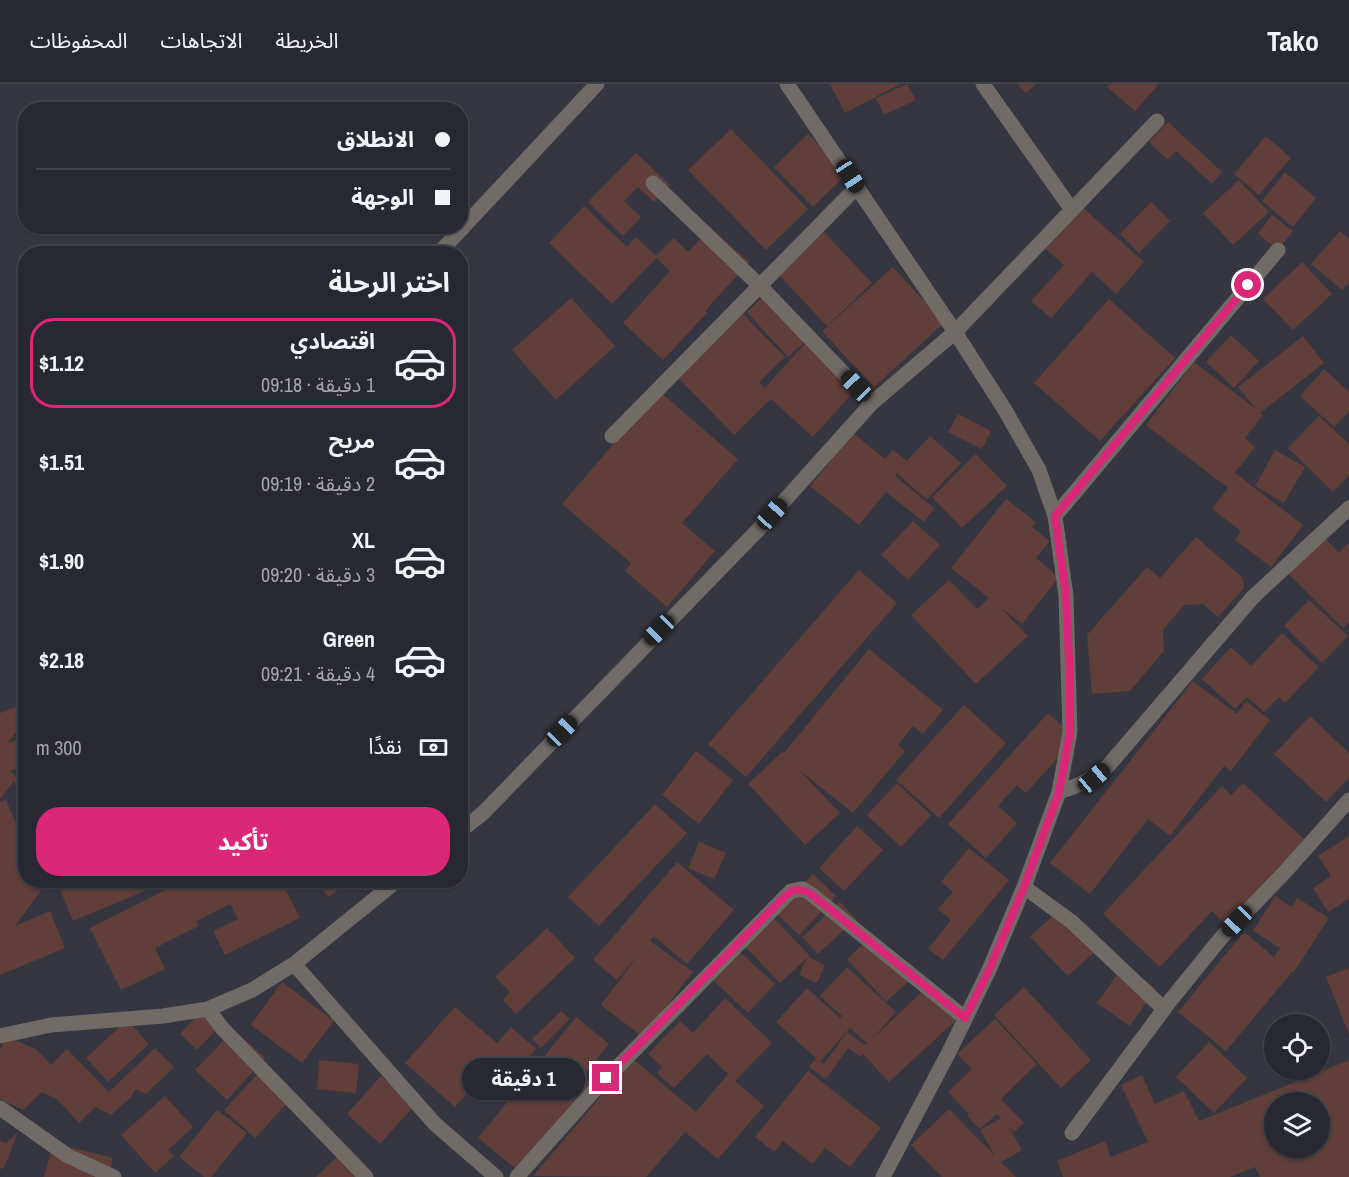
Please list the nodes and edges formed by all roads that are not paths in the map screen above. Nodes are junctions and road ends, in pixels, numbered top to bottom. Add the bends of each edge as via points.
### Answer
1 (597, 84) edge
2 (787, 84) edge
3 (983, 84) edge
4 (1157, 121) dead end
5 (653, 183) dead end
6 (857, 187) junction
7 (1072, 210) junction
8 (468, 222) edge
9 (457, 234) edge
10 (445, 246) edge
11 (1278, 250) dead end
12 (761, 287) junction
13 (955, 332) junction
14 (872, 403) junction
15 (612, 436) dead end
16 (1349, 508) edge
17 (1055, 516) junction
18 (1059, 792) junction
19 (1349, 800) edge
20 (468, 825) edge
21 (1024, 887) junction
22 (389, 888) edge
23 (294, 964) junction
24 (208, 1009) junction
25 (1164, 1009) junction
26 (965, 1018) junction
27 (0, 1036) edge
28 (0, 1108) edge
29 (1072, 1132) dead end
30 (114, 1177) edge
31 (366, 1177) edge
32 (496, 1177) edge
33 (517, 1177) edge
34 (883, 1177) edge

1 - 8 street
2 - 6 street
3 - 7 street
4 - 7 street
5 - 12 street
6 - 12 street
6 - 13 street
7 - 13 street
9 - 10 street
11 - 17 street
12 - 14 street
12 - 15 street
13 - 14 street
13 - 17 street via 1039,470
14 - 20 street via 758,530
16 - 18 street via 1253,597 1108,766 1094,778
17 - 18 street via 1066,596 1069,661 1070,732
18 - 21 street
19 - 25 street via 1221,938
21 - 25 street via 1072,922
21 - 26 street
22 - 23 street
23 - 24 street via 252,990
23 - 32 street via 435,1124
24 - 27 street via 51,1025
24 - 31 street
25 - 29 street
26 - 33 street via 811,894 803,889 791,891 591,1094
26 - 34 street
28 - 30 street via 68,1156

